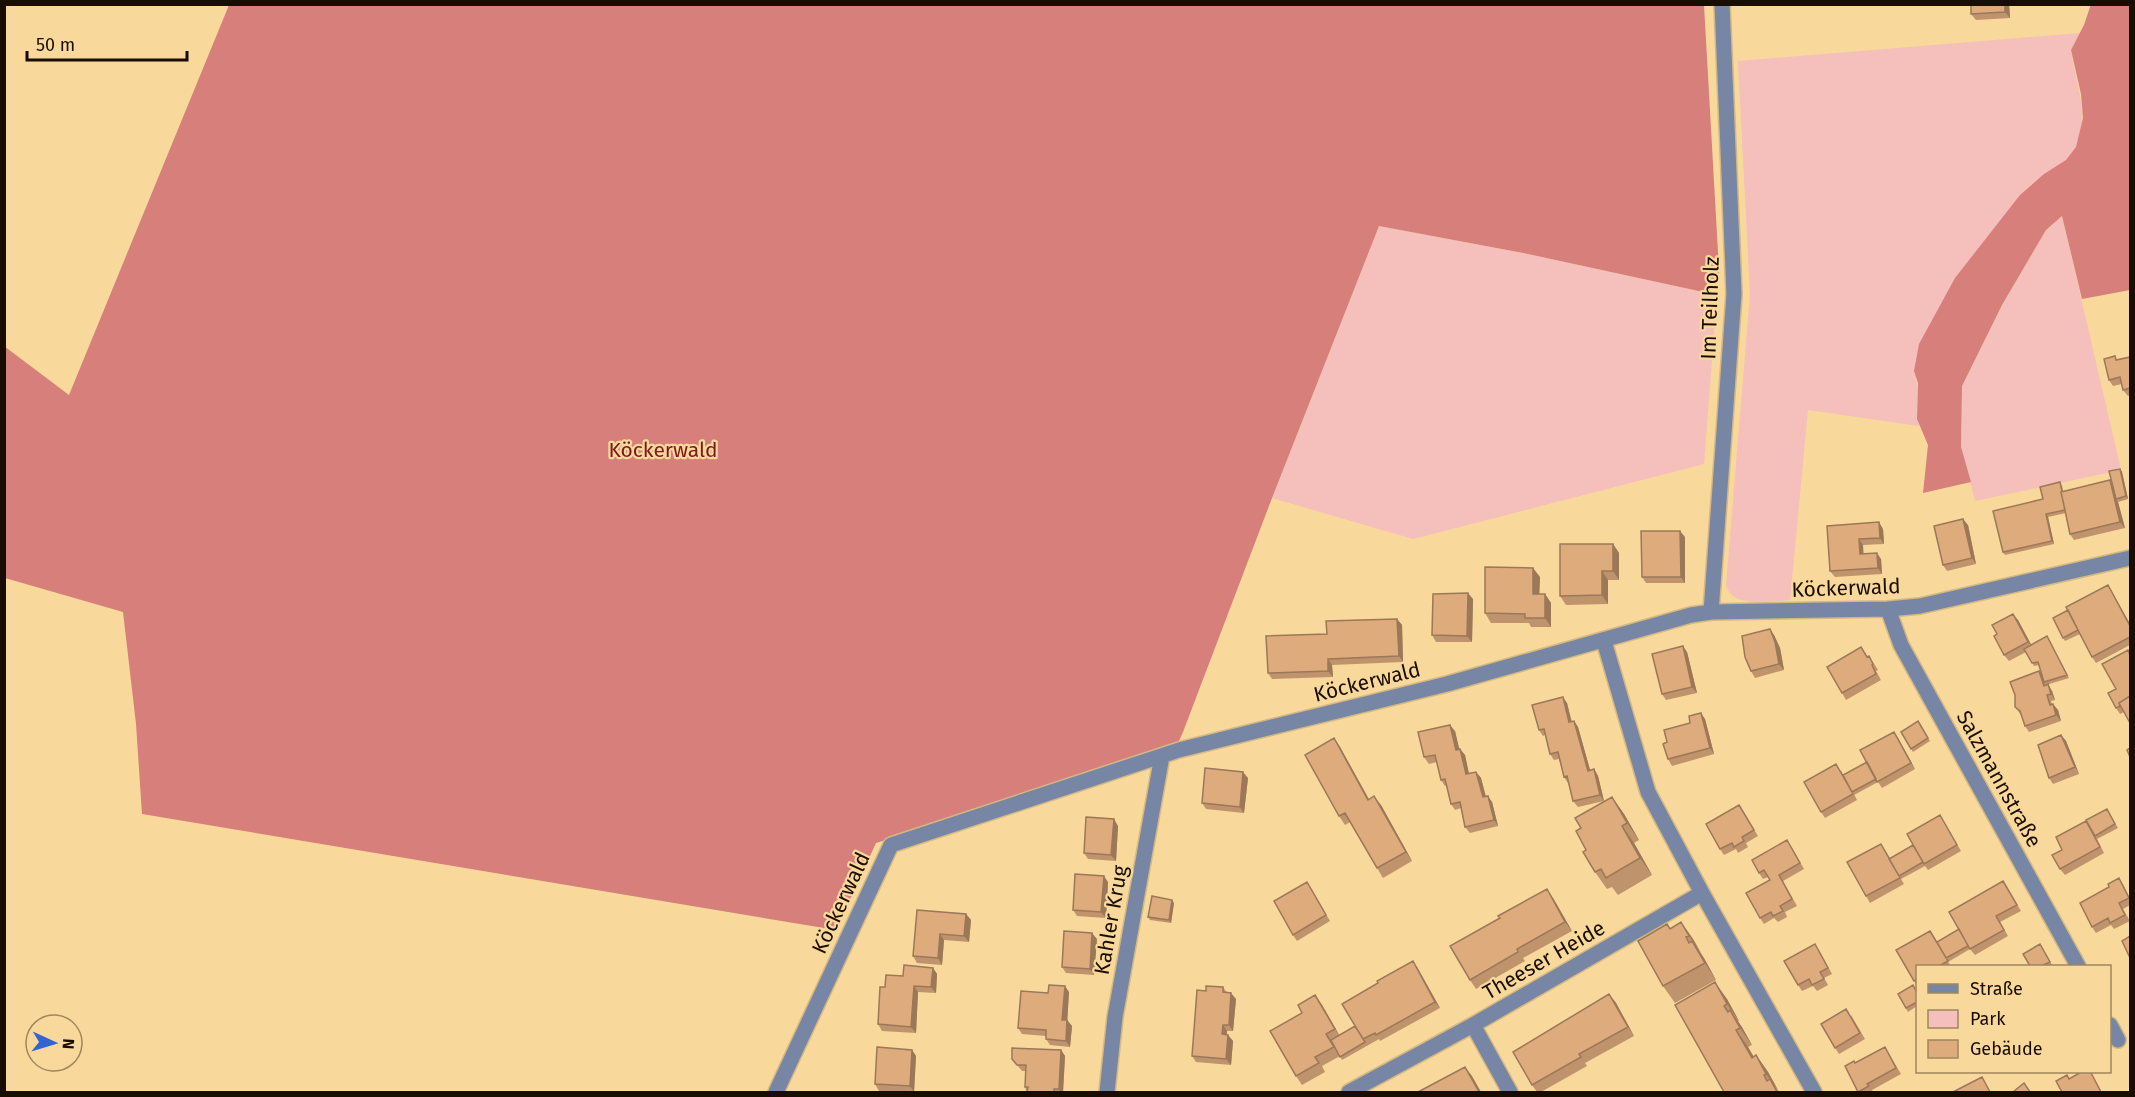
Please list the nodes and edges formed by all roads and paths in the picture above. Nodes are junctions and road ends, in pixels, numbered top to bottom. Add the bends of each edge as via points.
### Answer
1 (1722, 4) edge
2 (2130, 558) edge
3 (1888, 609) junction
4 (1711, 612) junction
5 (1604, 641) junction
6 (1162, 756) junction
7 (1702, 893) junction
8 (2077, 965) edge
9 (1473, 1025) junction
10 (2111, 1028) edge
11 (2118, 1040) dead end
12 (776, 1092) edge
13 (1107, 1092) edge
14 (1349, 1092) edge
15 (1510, 1092) edge
16 (1814, 1092) edge

1 - 4 street, Im Teilholz via 1734,294
2 - 3 street, Köckerwald via 1920,606
3 - 4 street, Köckerwald
3 - 8 street, Salzmannstraße via 1901,645
4 - 5 street, Köckerwald
5 - 6 street, Köckerwald
5 - 7 street via 1643,779
6 - 12 street, Köckerwald via 891,845
6 - 13 street, Kahler Krug via 1115,1017
7 - 9 street, Theeser Heide
7 - 16 street
9 - 14 street
9 - 15 street, Theeser Heide
10 - 11 street

